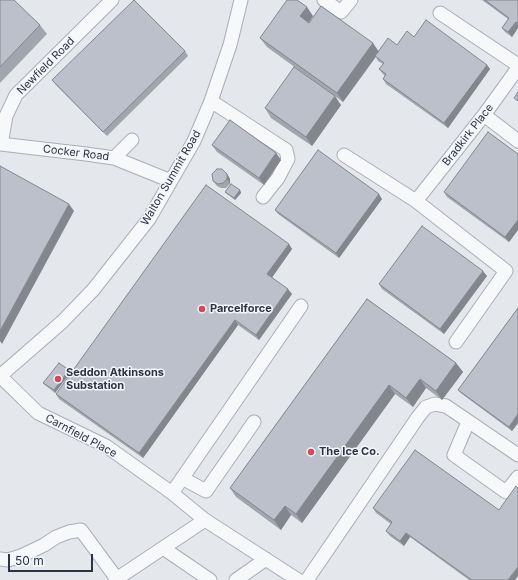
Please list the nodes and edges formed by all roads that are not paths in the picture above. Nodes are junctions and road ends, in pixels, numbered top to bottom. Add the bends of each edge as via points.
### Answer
1 (112, 0) edge
2 (241, 0) edge
3 (324, 0) edge
4 (351, 0) edge
5 (440, 13) dead end
6 (518, 65) edge
7 (518, 68) edge
8 (211, 100) junction
9 (484, 115) junction
10 (132, 140) dead end
11 (518, 141) edge
12 (1, 144) edge
13 (344, 155) dead end
14 (114, 158) junction
15 (171, 181) junction
16 (263, 197) dead end
17 (416, 201) junction
18 (301, 306) dead end
19 (456, 342) dead end
20 (0, 376) edge
21 (254, 422) dead end
22 (468, 422) junction
23 (518, 455) edge
24 (518, 477) edge
25 (182, 478) junction
26 (172, 493) junction
27 (204, 520) junction
28 (163, 548) junction
29 (0, 559) edge
30 (266, 559) junction
31 (116, 579) edge
32 (210, 580) edge
33 (236, 580) edge
34 (298, 580) edge
35 (306, 580) edge

1 - 12 street, Newfield Road via 16,95 6,116
2 - 8 street, Walton Summit Road via 230,45
3 - 4 street via 342,12
5 - 6 street
7 - 9 street, Bradkirk Place
8 - 15 street, Walton Summit Road via 194,141
8 - 16 street via 286,150 288,159 278,178
9 - 11 street
9 - 17 street, Bradkirk Place
10 - 14 street
12 - 14 street, Cocker Road
13 - 17 street
14 - 15 street, Cocker Road
15 - 20 street, Walton Summit Road via 149,219 93,290 62,322
17 - 19 street via 506,271
18 - 25 street
20 - 26 street, Carnfield Place via 38,413 106,446
21 - 25 street via 206,491
22 - 23 street
22 - 24 street via 454,455 506,492
22 - 35 street via 446,406 435,404 426,407
25 - 26 street
26 - 27 street, Carnfield Place
27 - 28 street
27 - 30 street, Carnfield Place
28 - 31 street
28 - 32 street
29 - 31 street via 8,560 21,556 56,537 81,530
30 - 33 street
30 - 34 street, Carnfield Place

